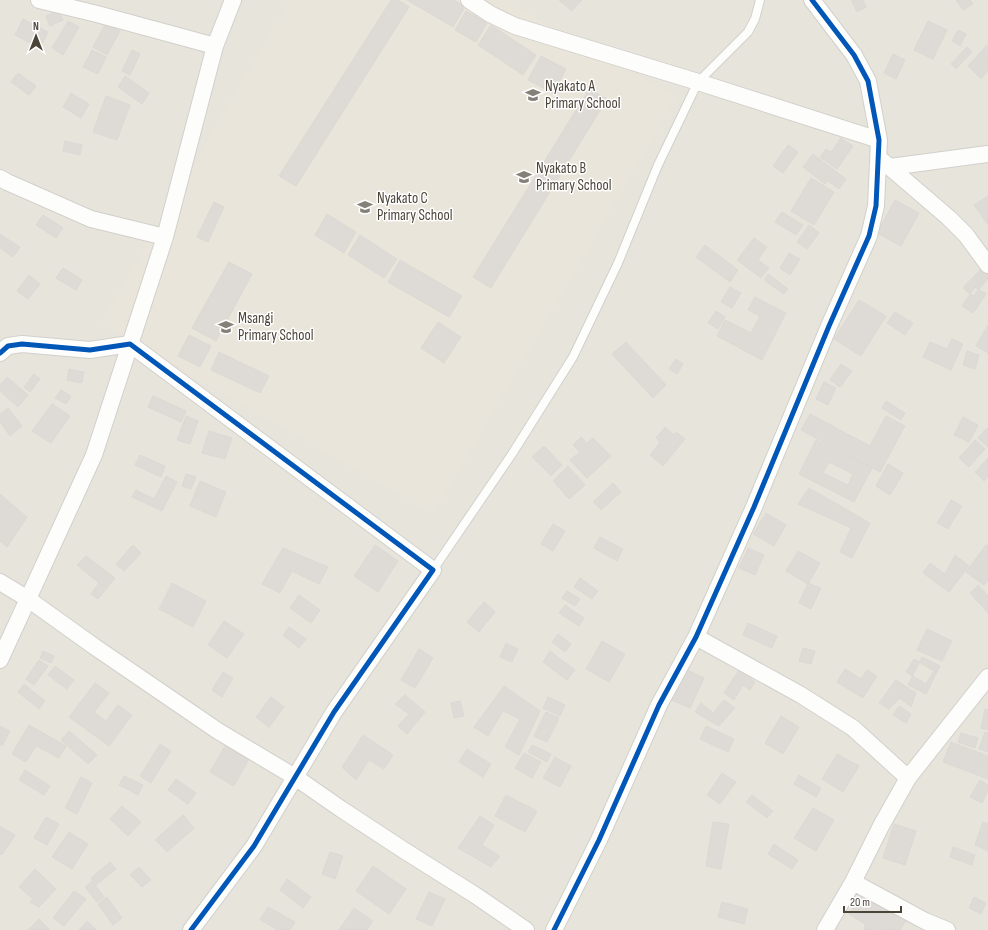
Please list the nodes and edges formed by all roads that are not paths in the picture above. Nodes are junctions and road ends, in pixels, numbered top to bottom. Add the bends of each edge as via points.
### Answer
1 (39, 0) edge
2 (233, 0) edge
3 (469, 0) edge
4 (760, 0) edge
5 (812, 0) edge
6 (215, 46) junction
7 (698, 82) junction
8 (879, 140) junction
9 (988, 154) edge
10 (884, 163) junction
11 (0, 178) edge
12 (164, 237) junction
13 (988, 266) edge
14 (130, 344) junction
15 (0, 353) edge
16 (433, 570) junction
17 (0, 582) edge
18 (28, 599) junction
19 (696, 637) junction
20 (0, 660) edge
21 (988, 676) edge
22 (295, 777) junction
23 (908, 778) junction
24 (853, 882) junction
25 (191, 930) edge
26 (526, 930) edge
27 (554, 930) edge
28 (825, 930) edge
29 (947, 930) edge

1 - 6 street
2 - 6 street
3 - 7 street via 515,26
4 - 7 lane via 748,32
5 - 8 street via 854,55 868,81
6 - 12 street
7 - 8 street
7 - 16 lane via 658,165 618,264 573,357 512,454
8 - 10 street
9 - 10 street
10 - 13 street via 966,235
10 - 19 street via 869,236
11 - 12 street via 91,219
12 - 14 street
14 - 15 street via 90,350 22,344 8,346
14 - 16 street
14 - 18 street via 94,455
16 - 22 street via 334,712
17 - 18 street
18 - 20 street
18 - 22 street via 218,731
19 - 23 street via 801,695 853,728
19 - 27 street via 659,705 599,840
21 - 23 street
22 - 25 street via 254,846
22 - 26 street
23 - 24 street
24 - 28 street
24 - 29 street

